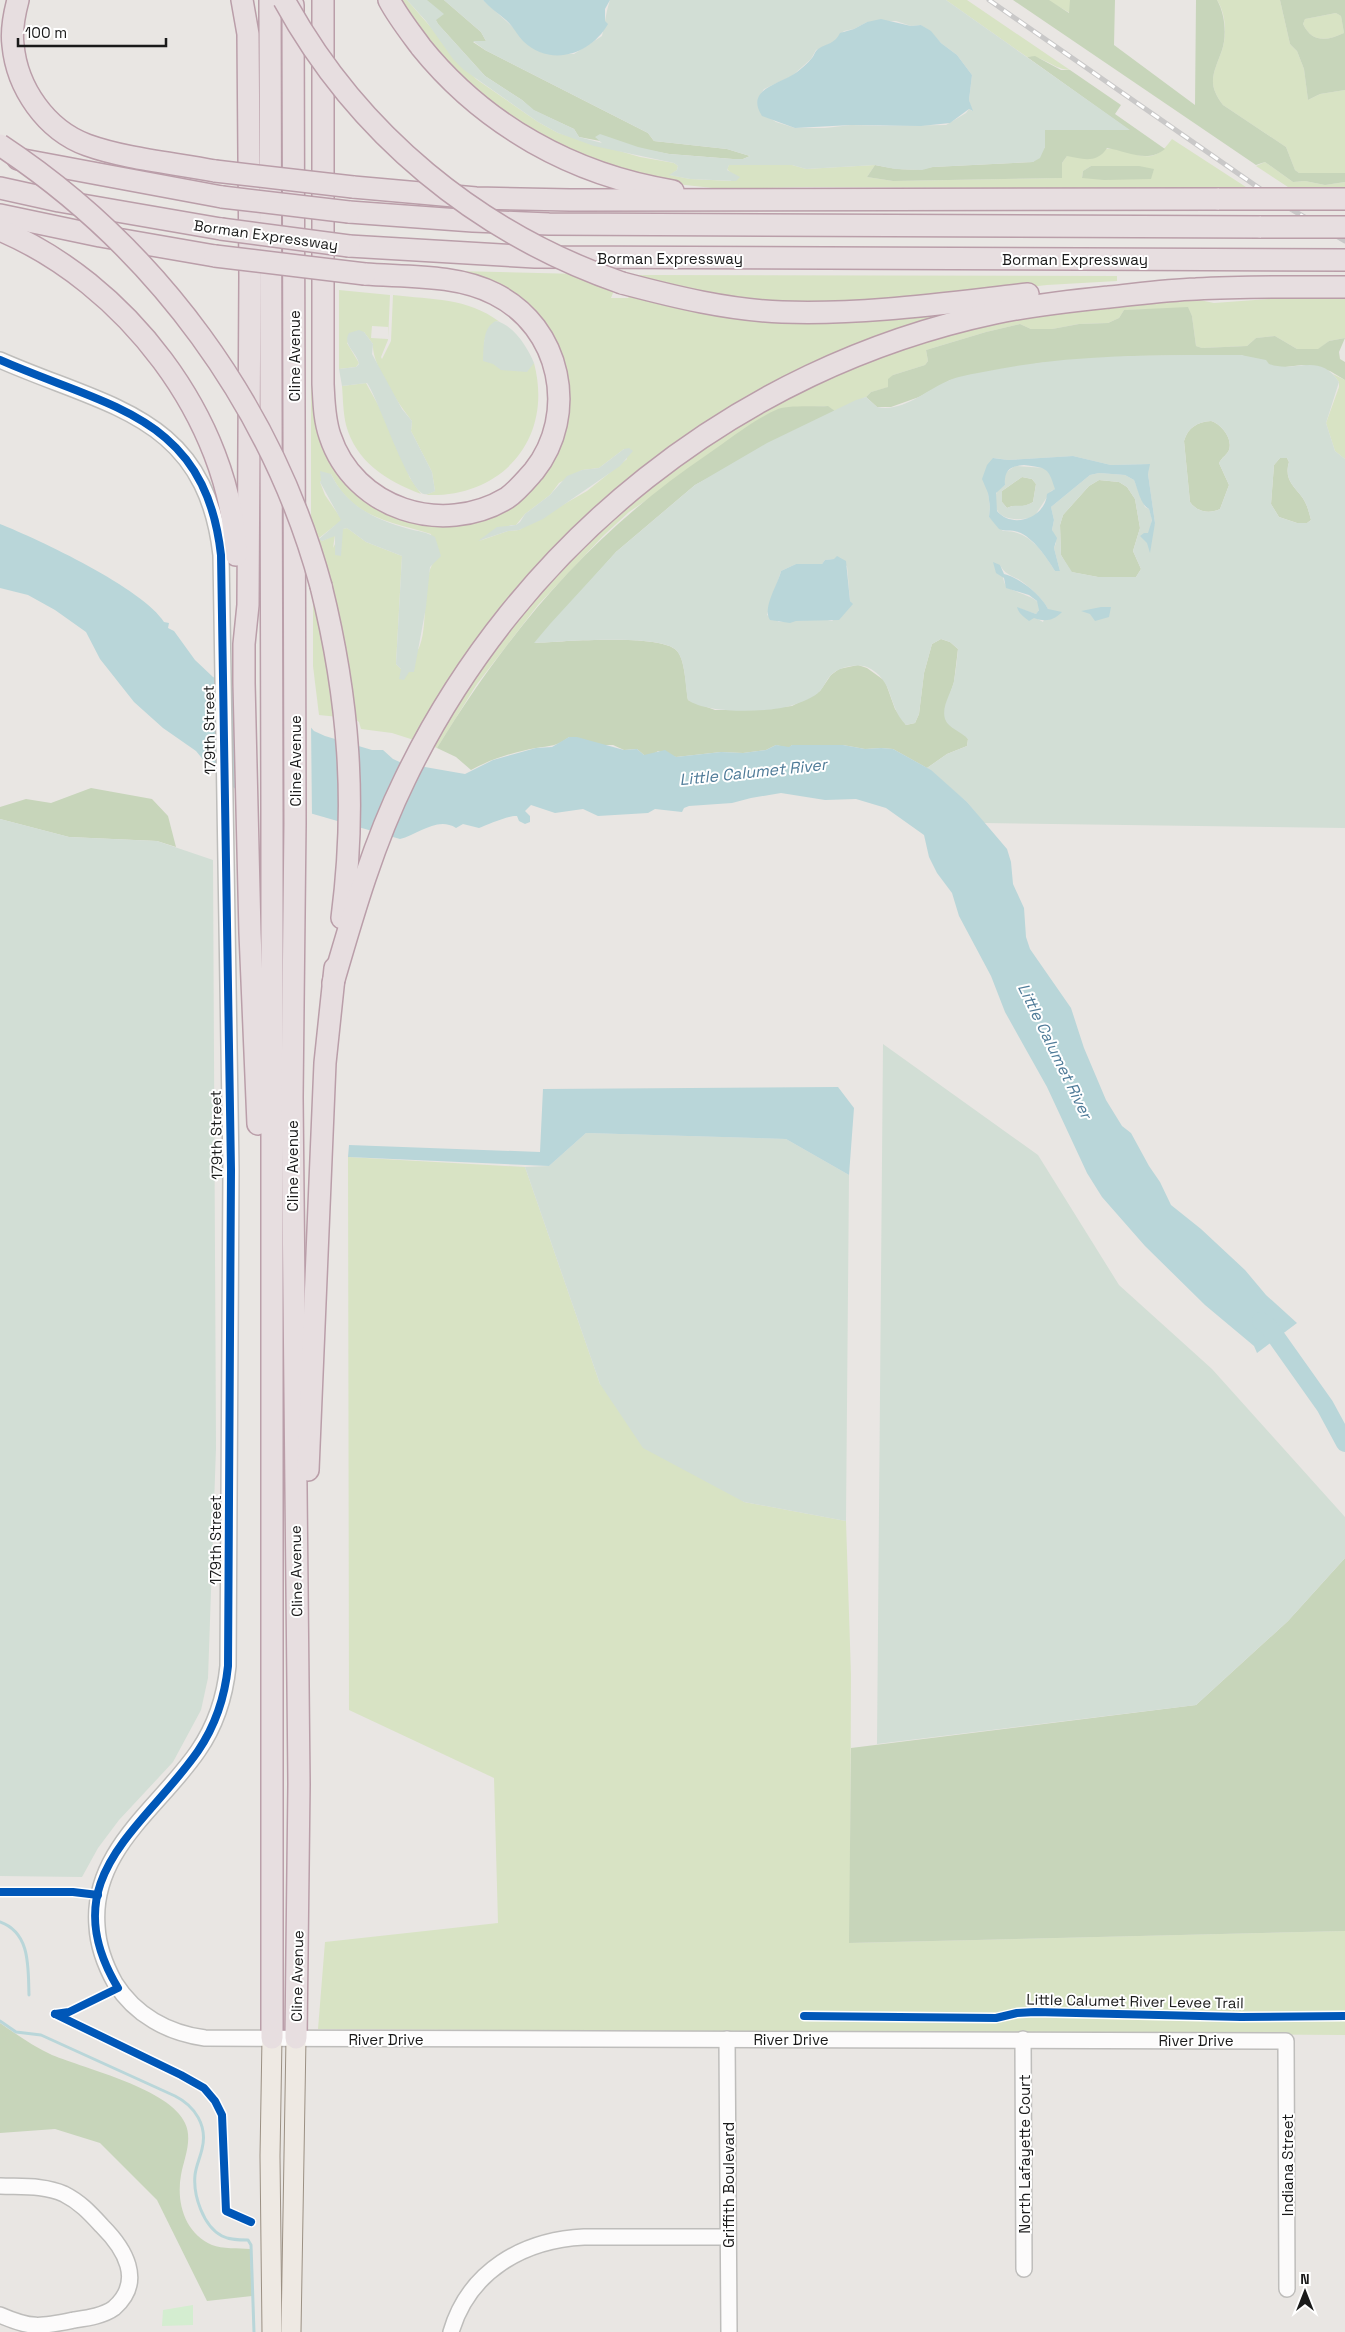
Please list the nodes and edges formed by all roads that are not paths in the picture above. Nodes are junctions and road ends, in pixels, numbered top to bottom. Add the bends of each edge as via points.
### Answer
1 (18, 0) edge
2 (242, 0) edge
3 (270, 0) edge
4 (284, 0) edge
5 (293, 0) edge
6 (323, 0) edge
7 (388, 0) edge
8 (0, 144) edge
9 (0, 155) edge
10 (0, 188) edge
11 (768, 199) junction
12 (1345, 200) edge
13 (0, 216) edge
14 (1345, 227) edge
15 (0, 230) edge
16 (1345, 260) edge
17 (1345, 287) edge
18 (1196, 289) junction
19 (0, 360) edge
20 (244, 644) junction
21 (333, 983) junction
22 (271, 1281) junction
23 (296, 1559) junction
24 (272, 2038) junction
25 (296, 2038) junction
26 (727, 2039) junction
27 (1023, 2039) junction
28 (1286, 2041) joint
29 (0, 2186) edge
30 (728, 2237) junction
31 (1024, 2269) dead end
32 (1287, 2289) dead end
33 (0, 2315) edge
34 (272, 2332) edge
35 (292, 2332) edge
36 (451, 2332) edge
37 (728, 2332) edge

1 - 11 highway, bridge via 12,24 13,46 24,88 52,124 87,145 215,170 476,198
2 - 20 highway via 248,34 250,278 248,605
3 - 22 highway, Cline Avenue
4 - 18 highway, bridge via 306,39 337,81 373,125 427,175 478,212 538,246 622,283 668,296 728,307 782,312 840,312 1098,289
5 - 23 highway, Cline Avenue via 295,823 292,1097
6 - 13 highway, bridge via 323,384 330,437 352,476 387,504 407,511 439,516 462,515 508,497 542,461 551,444 560,403 559,382 548,348 524,314 510,303 459,282 365,274 215,256
7 - 11 highway via 428,56 460,89 490,116 531,142 570,162 652,188
8 - 21 highway, bridge via 99,221 165,290 194,326 236,388 272,454 299,517 321,586 340,669 345,710 350,790 348,855
9 - 14 highway, bridge via 222,197 473,222
10 - 16 highway, Borman Expressway, bridge via 135,215 349,246 535,257
11 - 12 highway, bridge
15 - 20 highway via 56,260 95,287 164,362 192,408 214,452 229,499
17 - 18 highway
18 - 21 highway via 1033,307 929,330 812,375 703,436 651,473 596,519 517,603 485,645 426,738 399,791 371,860
19 - 24 street, 179th Street via 136,416 167,438 191,465 208,497 218,532 222,574 231,1170 228,1666 221,1703 206,1738 189,1763 129,1832 110,1862 101,1883 96,1919 99,1944 111,1976 126,1998 146,2017 170,2030 196,2037
20 - 22 highway via 246,800 259,1154
21 - 23 highway via 325,1063 307,1500
22 - 24 highway, Cline Avenue
23 - 25 highway, Cline Avenue via 299,1784
24 - 25 street, 179th Street
24 - 34 main road, Cline Avenue
25 - 26 street, River Drive
25 - 35 main road, Cline Avenue
26 - 27 street, River Drive
26 - 30 street, Griffith Boulevard
27 - 28 street, River Drive
27 - 31 street, North Lafayette Court
28 - 32 street, Indiana Street
29 - 33 street via 41,2187 78,2201 117,2242 126,2256 130,2277 124,2295 113,2308 99,2315 42,2327 22,2325
30 - 36 street via 564,2238 533,2245 507,2258 485,2276 466,2301
30 - 37 street, Griffith Boulevard

